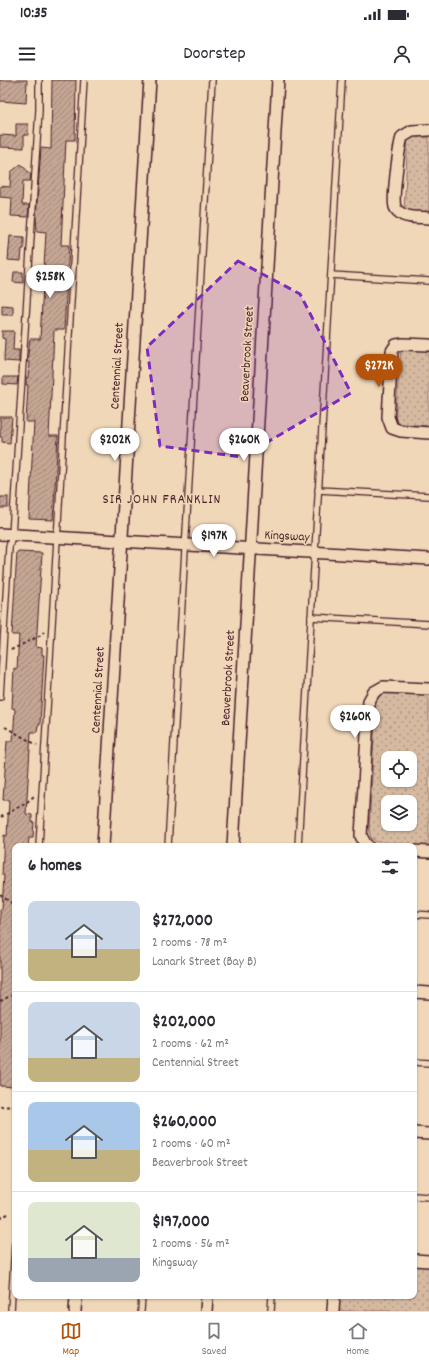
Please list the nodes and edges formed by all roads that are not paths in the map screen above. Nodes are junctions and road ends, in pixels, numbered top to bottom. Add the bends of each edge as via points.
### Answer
1 (39, 80) edge
2 (84, 80) edge
3 (150, 80) edge
4 (212, 80) edge
5 (278, 80) edge
6 (342, 80) edge
7 (429, 130) edge
8 (429, 218) edge
9 (331, 276) junction
10 (429, 281) edge
11 (429, 345) edge
12 (429, 433) edge
13 (318, 490) junction
14 (429, 496) edge
15 (0, 534) edge
16 (12, 535) junction
17 (56, 537) junction
18 (122, 541) junction
19 (185, 545) junction
20 (250, 549) junction
21 (314, 553) junction
22 (429, 559) edge
23 (311, 617) junction
24 (429, 624) edge
25 (429, 689) edge
26 (0, 697) edge
27 (38, 843) edge
28 (103, 843) edge
29 (168, 843) edge
30 (233, 843) edge
31 (298, 843) edge
32 (365, 843) edge
33 (417, 851) edge
34 (429, 852) edge
35 (417, 914) edge
36 (429, 915) edge
37 (417, 992) edge
38 (429, 993) edge
39 (417, 1062) edge
40 (429, 1063) edge
41 (417, 1133) edge
42 (429, 1134) edge
43 (417, 1196) edge
44 (429, 1197) edge
45 (417, 1260) edge
46 (429, 1261) edge
47 (12, 1294) edge
48 (76, 1299) edge
49 (142, 1299) edge
50 (207, 1299) edge
51 (272, 1299) edge
52 (334, 1299) edge
53 (11, 1311) edge
54 (75, 1311) edge
55 (141, 1311) edge
56 (206, 1311) edge
57 (271, 1311) edge
58 (333, 1311) edge

1 - 16 lane
2 - 17 lane
3 - 18 street, Centennial Street
4 - 19 lane
5 - 20 street, Beaverbrook Street
6 - 9 lane
7 - 8 street via 412,131 402,136 395,197 395,207 400,213
9 - 10 lane
9 - 13 lane
11 - 12 street via 403,344 396,346 392,351 388,417 392,428
13 - 14 lane
13 - 21 lane
15 - 16 street, Kingsway
16 - 17 street, Kingsway
16 - 26 lane via 9,547
17 - 18 street, Kingsway
17 - 27 lane
18 - 19 street, Kingsway
18 - 28 street, Centennial Street
19 - 20 street, Kingsway
19 - 29 lane
20 - 21 street, Kingsway
20 - 30 street, Beaverbrook Street
21 - 22 street, Kingsway
21 - 23 lane
23 - 24 lane
23 - 31 lane
25 - 32 street via 383,687 374,692 369,701 361,836
33 - 34 street
35 - 36 lane
37 - 38 street
39 - 40 lane
41 - 42 street
43 - 44 lane
45 - 46 street
47 - 53 lane
48 - 54 street
49 - 55 lane
50 - 56 street
51 - 57 lane
52 - 58 street

